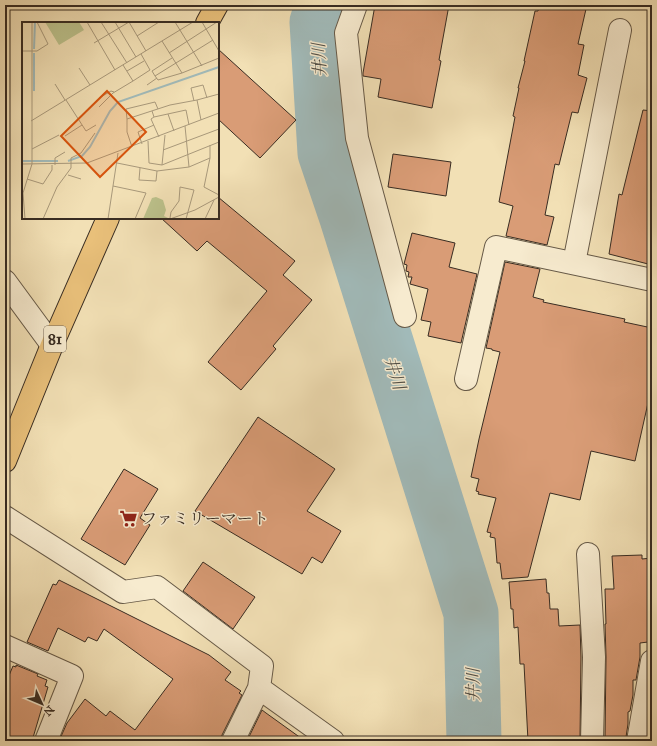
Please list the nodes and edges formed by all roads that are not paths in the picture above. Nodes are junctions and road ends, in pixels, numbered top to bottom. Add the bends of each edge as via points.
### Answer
1 (217, 5) edge
2 (356, 5) edge
3 (208, 22) edge
4 (620, 30) dead end
5 (108, 219) edge
6 (574, 263) junction
7 (652, 280) edge
8 (5, 281) edge
9 (404, 316) dead end
10 (52, 346) junction
11 (466, 379) dead end
12 (5, 461) edge
13 (5, 518) edge
14 (588, 554) dead end
15 (5, 646) edge
16 (652, 661) edge
17 (259, 688) junction
18 (46, 741) edge
19 (233, 741) edge
20 (334, 741) edge
21 (592, 741) edge
22 (638, 741) edge

1 - 3 main road
2 - 9 street via 346,33 357,138
4 - 6 street
5 - 10 main road, 81
6 - 7 street
6 - 11 street via 496,247
8 - 10 street
10 - 12 main road, 81
13 - 17 street via 123,592 157,586 262,666
14 - 21 street via 594,657
15 - 18 street via 72,676
16 - 22 street
17 - 19 street
17 - 20 street

